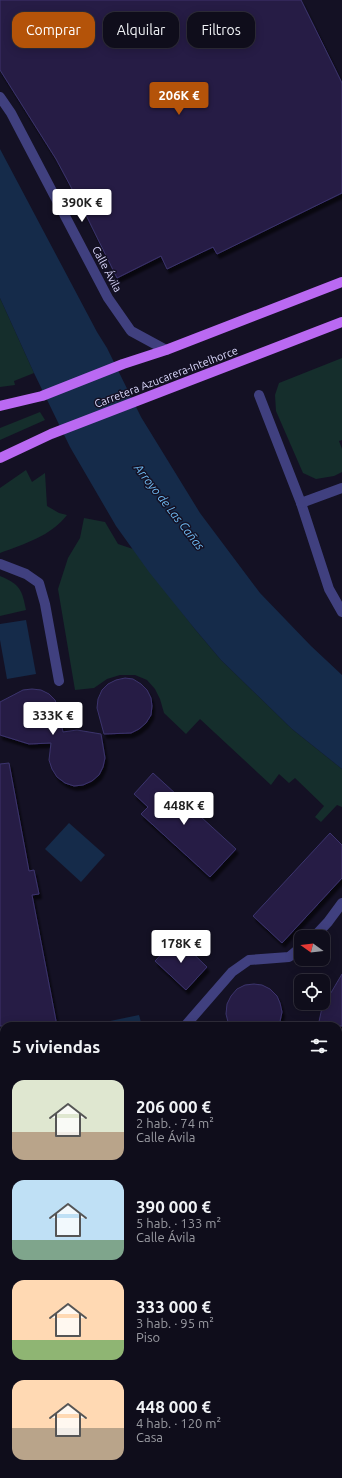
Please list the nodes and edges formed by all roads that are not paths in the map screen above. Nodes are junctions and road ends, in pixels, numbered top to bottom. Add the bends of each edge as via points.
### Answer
1 (0, 97) edge
2 (341, 282) edge
3 (342, 322) edge
4 (166, 350) junction
5 (259, 395) dead end
6 (0, 406) edge
7 (0, 458) edge
8 (342, 488) edge
9 (301, 503) junction
10 (0, 564) edge
11 (342, 612) edge
12 (59, 681) dead end
13 (342, 903) edge
14 (321, 930) edge
15 (294, 952) edge
16 (188, 1022) edge

1 - 4 street, Calle Ávila via 12,113 108,298 130,331
2 - 4 main road
3 - 7 main road, Carretera Azucarera-Intelhorce via 51,434
4 - 6 main road via 42,396
5 - 9 street
8 - 9 street
9 - 11 street via 330,589
10 - 12 street via 26,574 39,583
13 - 14 street
15 - 16 street via 288,957 250,960 232,972

